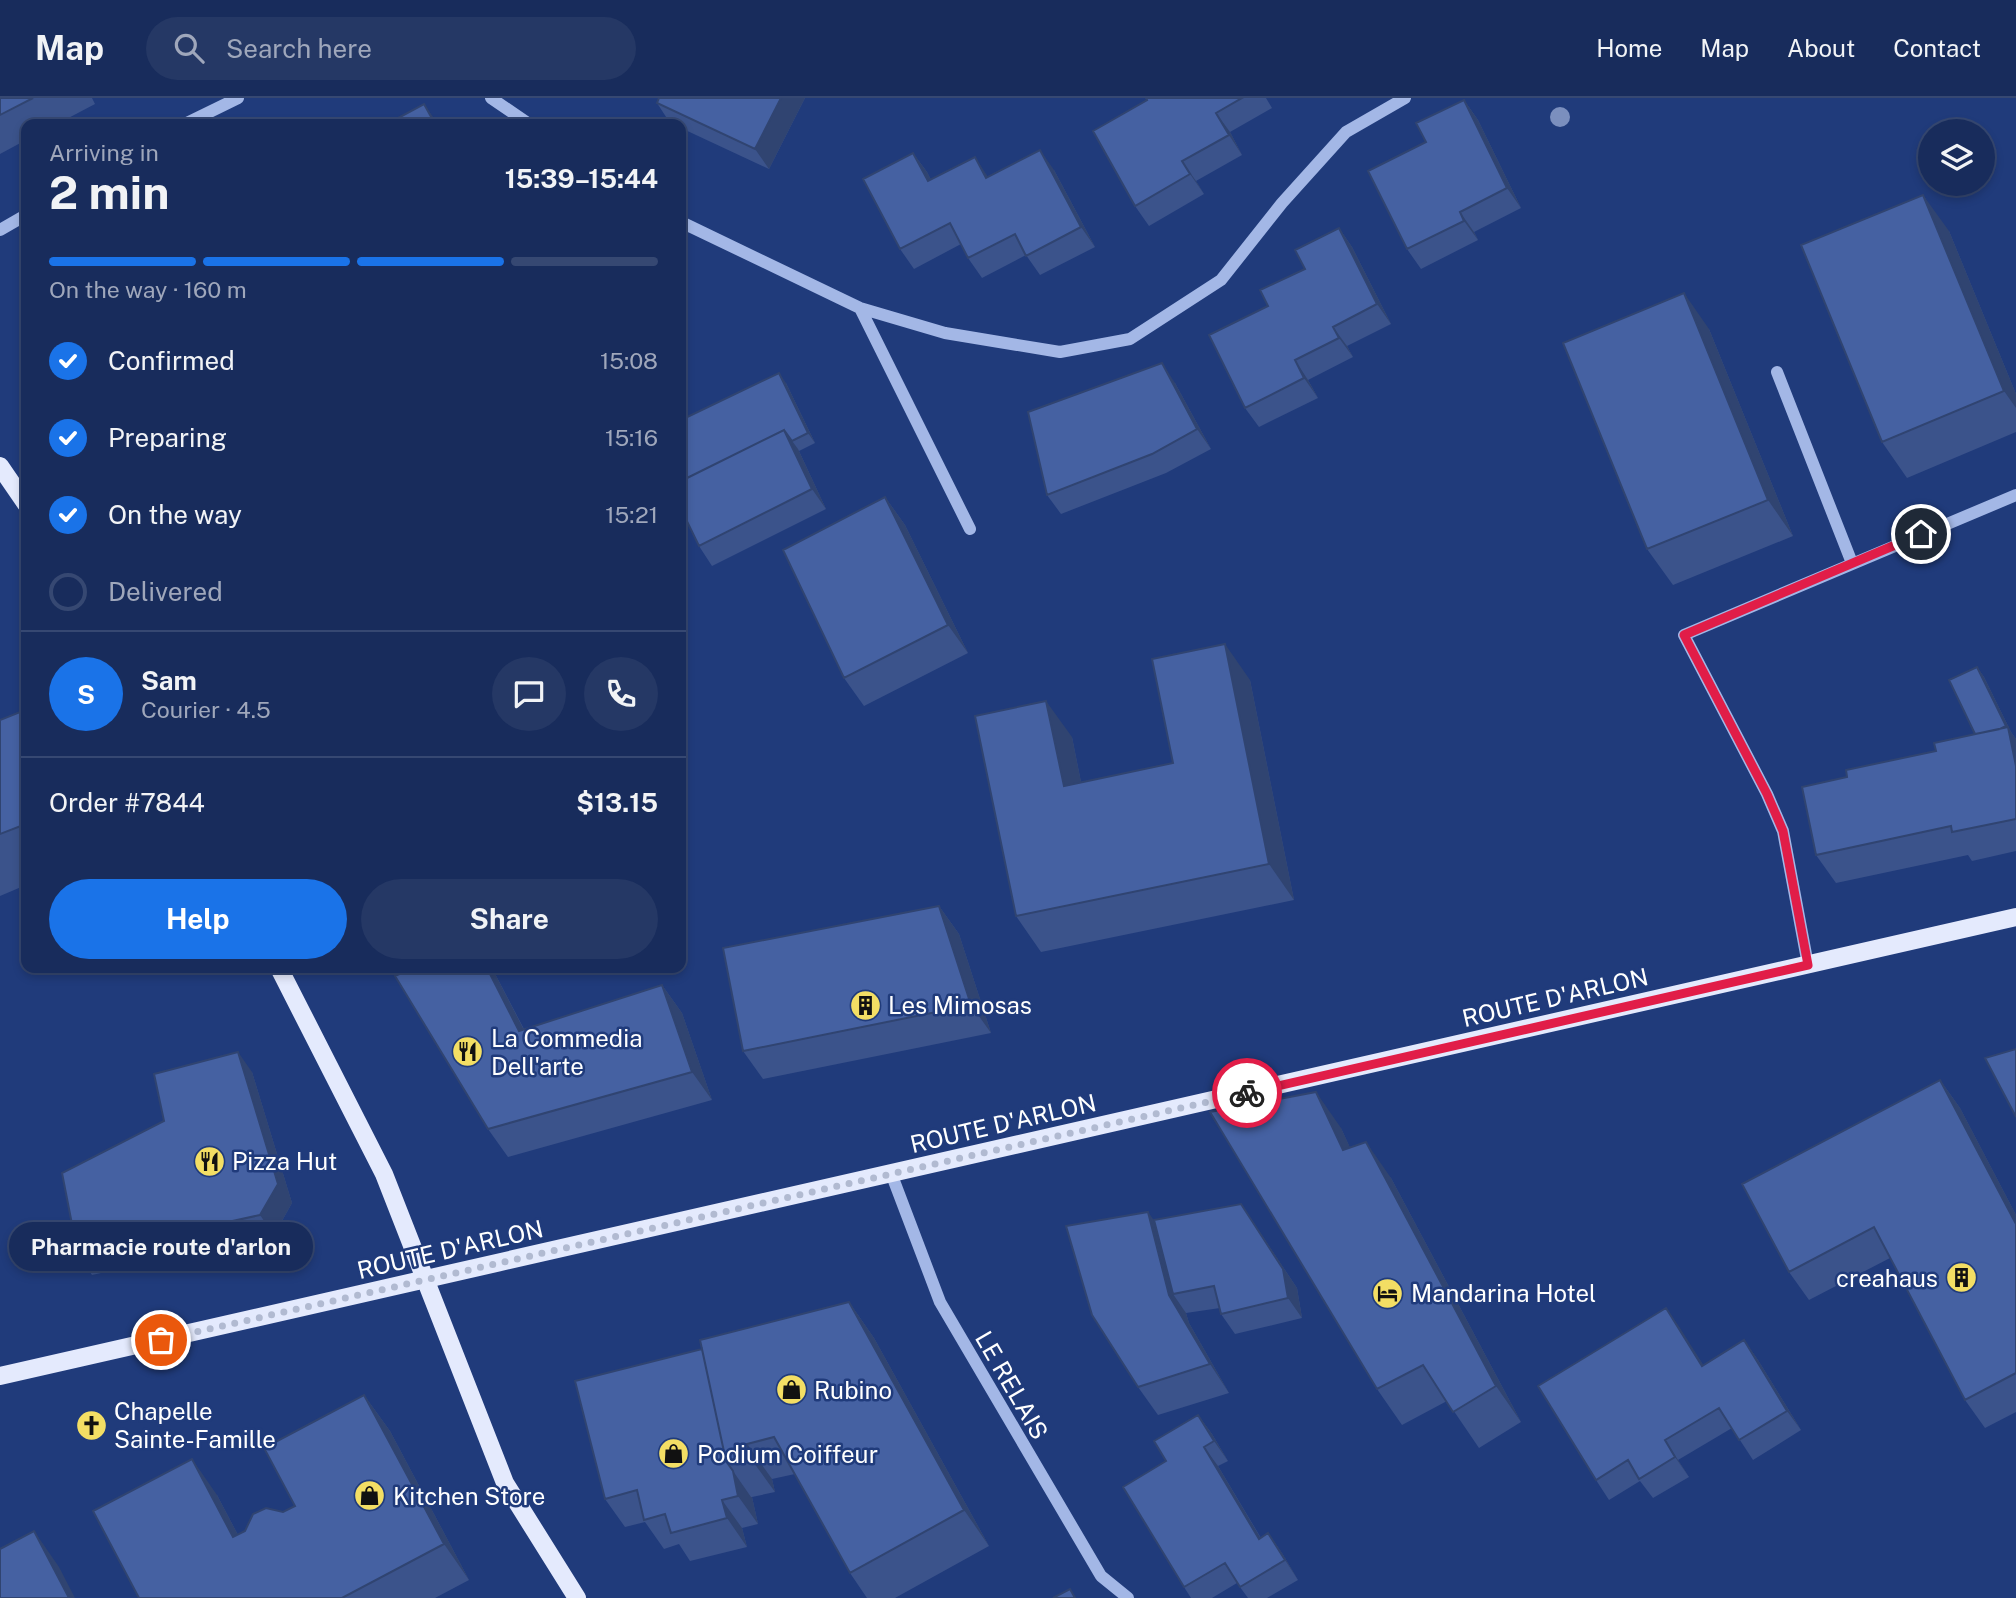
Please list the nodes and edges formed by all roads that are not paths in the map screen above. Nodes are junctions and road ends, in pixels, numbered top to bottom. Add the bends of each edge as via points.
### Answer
1 (238, 98) edge
2 (491, 98) edge
3 (1405, 98) edge
4 (195, 119) edge
5 (522, 119) edge
6 (21, 218) edge
7 (686, 224) edge
8 (0, 230) edge
9 (860, 308) junction
10 (1777, 372) dead end
11 (0, 466) edge
12 (2016, 495) edge
13 (21, 497) edge
14 (971, 529) dead end
15 (1852, 563) junction
16 (2016, 917) edge
17 (1808, 965) junction
18 (282, 973) edge
19 (891, 1173) junction
20 (424, 1280) junction
21 (0, 1376) edge
22 (577, 1598) edge
23 (1129, 1598) edge

1 - 4 street
2 - 5 street
3 - 9 street via 1346,132 1221,280 1130,339 1060,352 945,333
6 - 8 street
7 - 9 street
9 - 14 street
10 - 15 street
11 - 13 main road
12 - 15 street
15 - 17 street via 1684,635 1783,831
16 - 17 main road, ROUTE D'ARLON
17 - 19 main road, ROUTE D'ARLON
18 - 20 main road via 384,1174
19 - 20 main road, ROUTE D'ARLON
19 - 23 street, LE RELAIS via 940,1302 1101,1576
20 - 21 main road, ROUTE D'ARLON
20 - 22 main road via 505,1483

